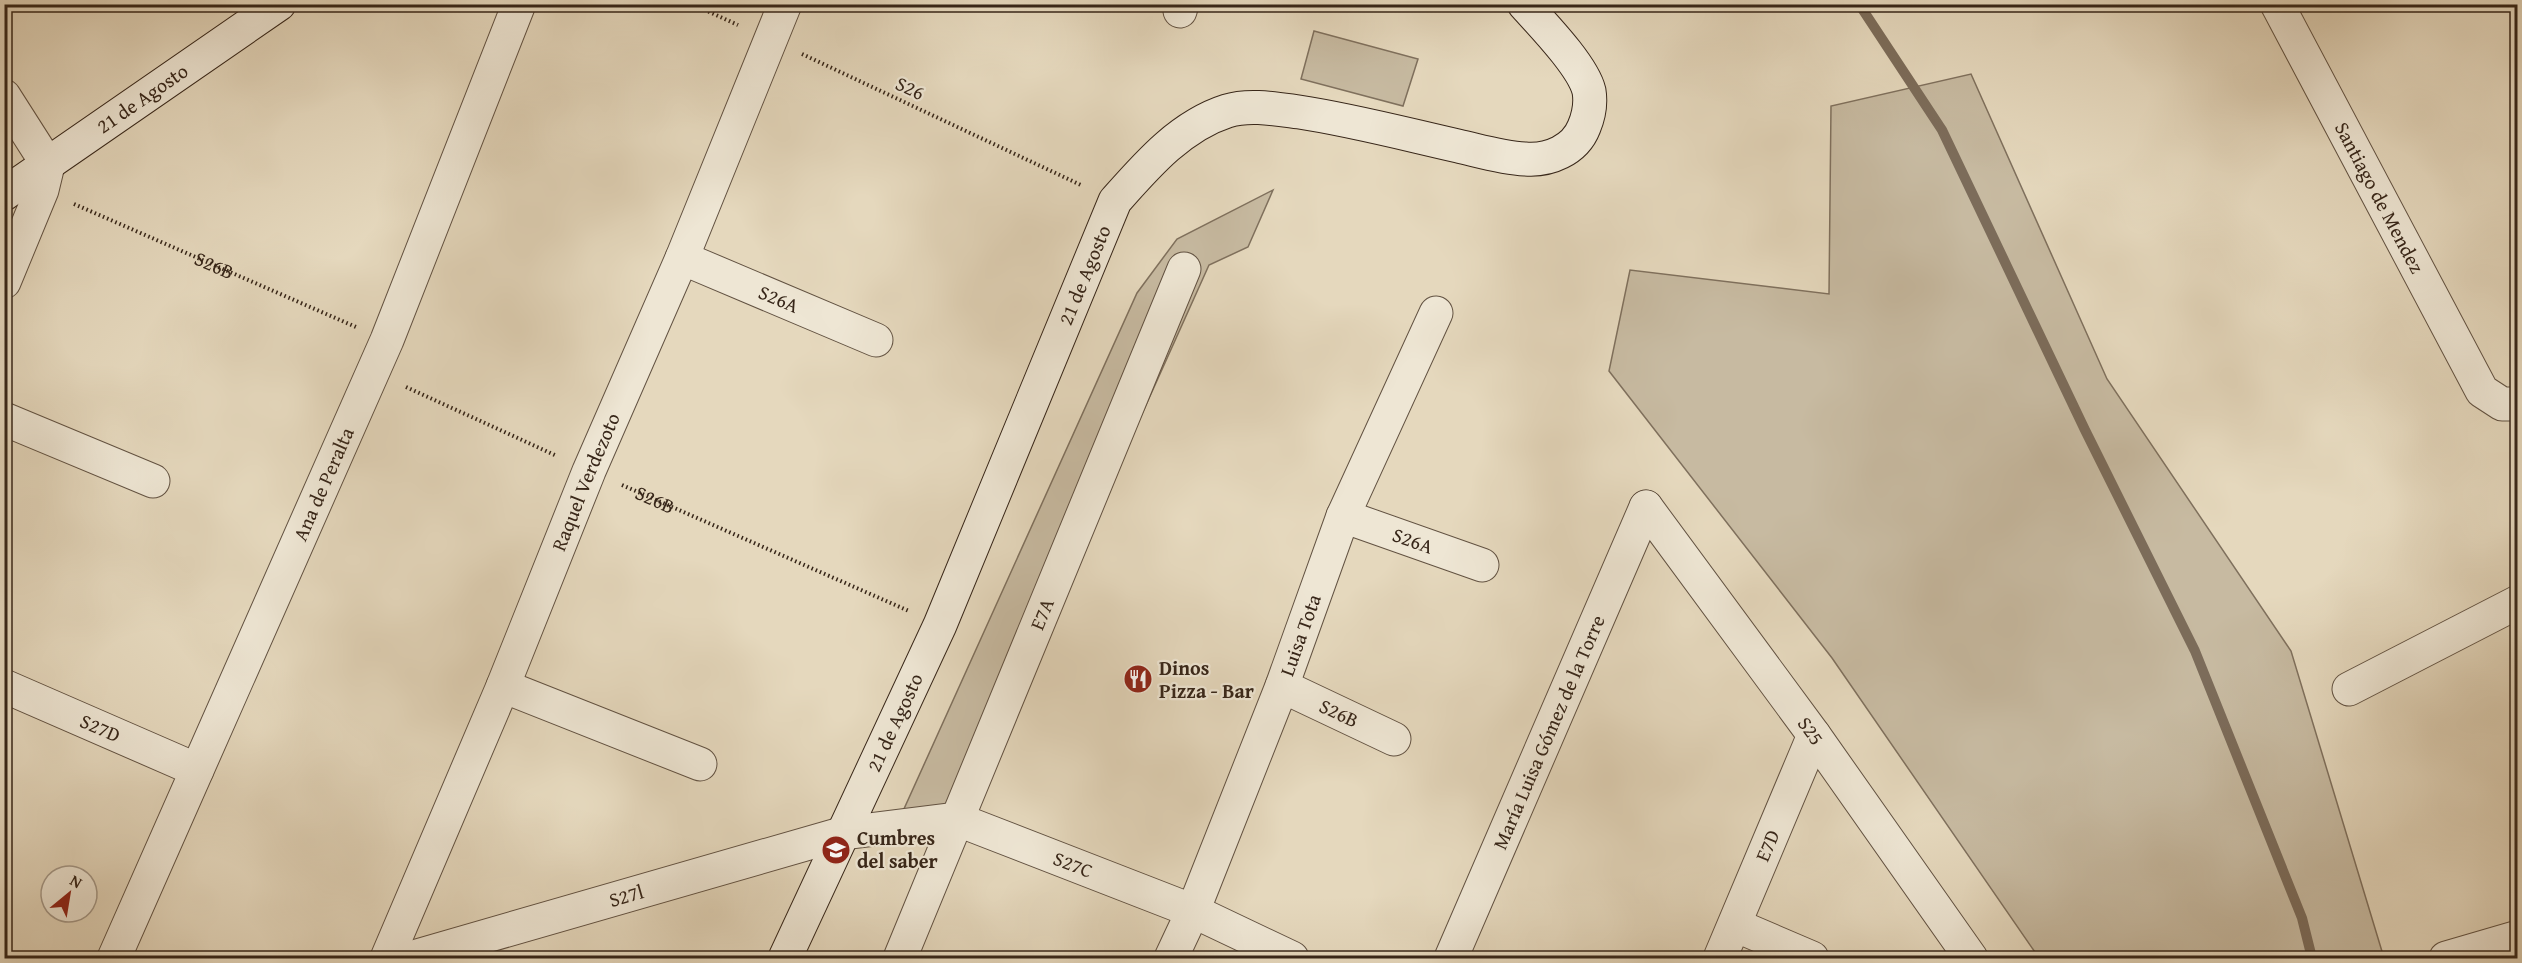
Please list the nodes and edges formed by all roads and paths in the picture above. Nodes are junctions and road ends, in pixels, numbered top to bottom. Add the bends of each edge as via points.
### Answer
1 (519, 4) edge
2 (692, 4) edge
3 (785, 4) edge
4 (1524, 4) edge
5 (2277, 4) edge
6 (259, 10) edge
7 (770, 39) junction
8 (4, 96) edge
9 (45, 177) junction
10 (4, 194) edge
11 (1115, 201) junction
12 (682, 258) junction
13 (1184, 269) dead end
14 (4, 282) edge
15 (1436, 313) dead end
16 (387, 340) junction
17 (876, 340) dead end
18 (373, 371) junction
19 (2517, 404) edge
20 (4, 419) edge
21 (589, 471) junction
22 (153, 481) dead end
23 (1646, 507) joint
24 (1343, 516) junction
25 (1482, 565) dead end
26 (2517, 602) edge
27 (940, 625) junction
28 (4, 686) edge
29 (503, 686) junction
30 (1282, 686) junction
31 (2349, 689) dead end
32 (1814, 735) junction
33 (1395, 740) dead end
34 (700, 764) dead end
35 (197, 770) junction
36 (957, 819) junction
37 (844, 833) junction
38 (1193, 911) junction
39 (1735, 925) junction
40 (2517, 937) edge
41 (114, 958) edge
42 (387, 958) edge
43 (410, 958) edge
44 (785, 958) edge
45 (900, 958) edge
46 (1172, 958) edge
47 (1292, 958) edge
48 (1451, 958) edge
49 (1720, 958) edge
50 (1812, 958) edge
51 (1971, 958) edge
52 (2446, 958) edge

1 - 16 street, Ana de Peralta
2 - 7 path, S26
3 - 7 street, Raquel Verdezoto
4 - 11 street, 21 de Agosto via 1551,34 1588,89 1590,103 1582,132 1560,153 1525,159 1321,115 1264,107 1228,111 1200,123 1173,141
5 - 19 street, Santiago de Mendez via 2482,391 2502,404
6 - 9 street, 21 de Agosto
7 - 11 path, S26
7 - 12 street, Raquel Verdezoto
8 - 9 street
9 - 10 street, 21 de Agosto
9 - 14 street
9 - 16 path, S26B
11 - 27 street, 21 de Agosto
12 - 17 street, S26A
12 - 21 street, Raquel Verdezoto
13 - 36 street, E7A
15 - 24 street, Luisa Tota
16 - 18 street, Ana de Peralta
18 - 21 path, S26B
18 - 35 street, Ana de Peralta
20 - 22 street
21 - 27 path, S26B
21 - 29 street, Raquel Verdezoto
23 - 32 street, S25
23 - 48 street, María Luisa Gómez de la Torre
24 - 25 street, S26A
24 - 30 street, Luisa Tota
26 - 31 street
27 - 37 street, 21 de Agosto
28 - 35 street, S27D
29 - 34 street
29 - 42 street, Raquel Verdezoto
30 - 33 street, S26B
30 - 38 street, Luisa Tota
32 - 39 street, E7D
32 - 51 street, S25
35 - 41 street, Ana de Peralta
36 - 37 street, S27C
36 - 38 street, S27C
36 - 45 street, E7A
37 - 43 street, S27l
37 - 44 street, 21 de Agosto
38 - 46 street, Luisa Tota
38 - 47 street, S27C
39 - 49 street, E7D
39 - 50 street
40 - 52 street

